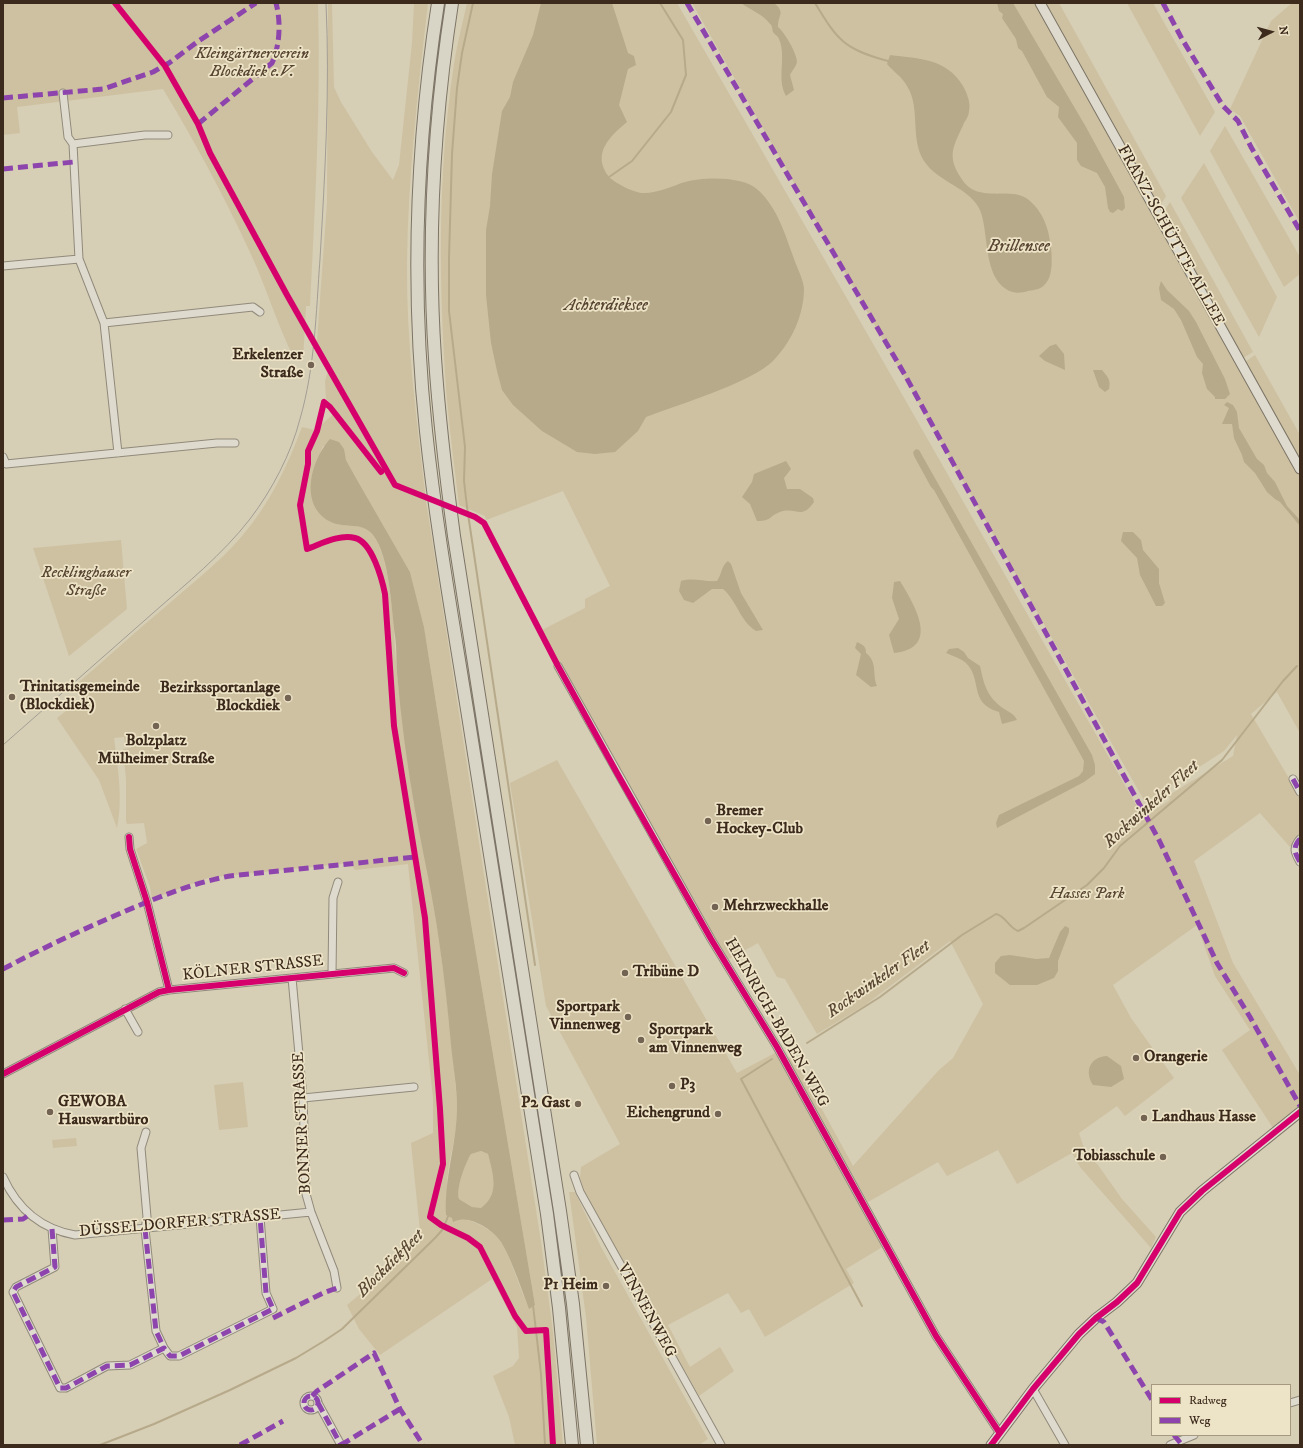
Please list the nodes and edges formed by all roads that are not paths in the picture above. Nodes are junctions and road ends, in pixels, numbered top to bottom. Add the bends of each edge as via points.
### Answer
1 (438, 3) edge
2 (452, 3) edge
3 (1040, 3) edge
4 (63, 93) dead end
5 (168, 135) dead end
6 (73, 144) junction
7 (79, 259) junction
8 (3, 266) edge
9 (260, 312) dead end
10 (104, 323) junction
11 (235, 443) dead end
12 (118, 453) junction
13 (3, 457) edge
14 (1300, 469) edge
15 (558, 666) dead end
16 (1293, 779) dead end
17 (1300, 792) edge
18 (129, 837) dead end
19 (1300, 839) edge
20 (1300, 862) edge
21 (338, 882) dead end
22 (404, 973) dead end
23 (332, 974) junction
24 (292, 978) junction
25 (169, 990) junction
26 (125, 1009) junction
27 (138, 1032) dead end
28 (3, 1074) edge
29 (414, 1087) dead end
30 (303, 1098) junction
31 (1300, 1112) edge
32 (146, 1132) dead end
33 (574, 1175) dead end
34 (3, 1177) edge
35 (311, 1212) junction
36 (260, 1217) junction
37 (52, 1229) junction
38 (145, 1229) junction
39 (337, 1288) dead end
40 (164, 1348) junction
41 (1033, 1389) junction
42 (318, 1403) dead end
43 (999, 1432) junction
44 (1192, 1436) edge
45 (341, 1445) edge
46 (572, 1445) edge
47 (587, 1445) edge
48 (721, 1445) edge
49 (991, 1445) edge
50 (1065, 1445) edge
51 (1170, 1445) edge

1 - 46 highway via 419,184 417,295 426,432 457,649 546,1214 560,1316
2 - 47 highway via 438,114 432,219 432,292 440,423 455,543 560,1211 573,1304
3 - 14 main road, FRANZ-SCHÜTTE-ALLEE
4 - 6 street via 68,137
5 - 6 street via 145,135
6 - 7 street
7 - 8 street
7 - 10 street
9 - 10 street via 252,307
10 - 12 street
11 - 12 street
12 - 13 street via 6,464
15 - 43 street, HEINRICH-BADEN-WEG via 711,939 777,1047 936,1336
16 - 17 street
18 - 25 street via 130,849 147,902
19 - 20 street via 1294,851
21 - 23 street via 333,898
22 - 23 street, KÖLNER STRASSE via 394,968
23 - 24 street, KÖLNER STRASSE
24 - 25 street, KÖLNER STRASSE
24 - 30 street, BONNER STRASSE
25 - 26 street, KÖLNER STRASSE
26 - 27 street
26 - 28 street, KÖLNER STRASSE
29 - 30 street
30 - 35 street, BONNER STRASSE via 306,1194
31 - 41 main road via 1202,1191 1180,1212 1137,1282 1078,1334
32 - 38 street via 141,1148 147,1217
33 - 48 street, VINNENWEG via 580,1192
34 - 37 street, DÜSSELDORFER STRASSE via 12,1196 29,1215
35 - 36 street, DÜSSELDORFER STRASSE
35 - 39 street, BONNER STRASSE via 334,1270
36 - 38 street, DÜSSELDORFER STRASSE
36 - 40 street via 266,1293 273,1308 179,1356 170,1356
37 - 38 street, DÜSSELDORFER STRASSE via 75,1235
37 - 40 street via 55,1267 16,1287 13,1292 60,1388 66,1388 107,1366 130,1365
38 - 40 street via 156,1331
41 - 43 main road
41 - 50 street
42 - 45 street
43 - 49 main road
44 - 51 street

